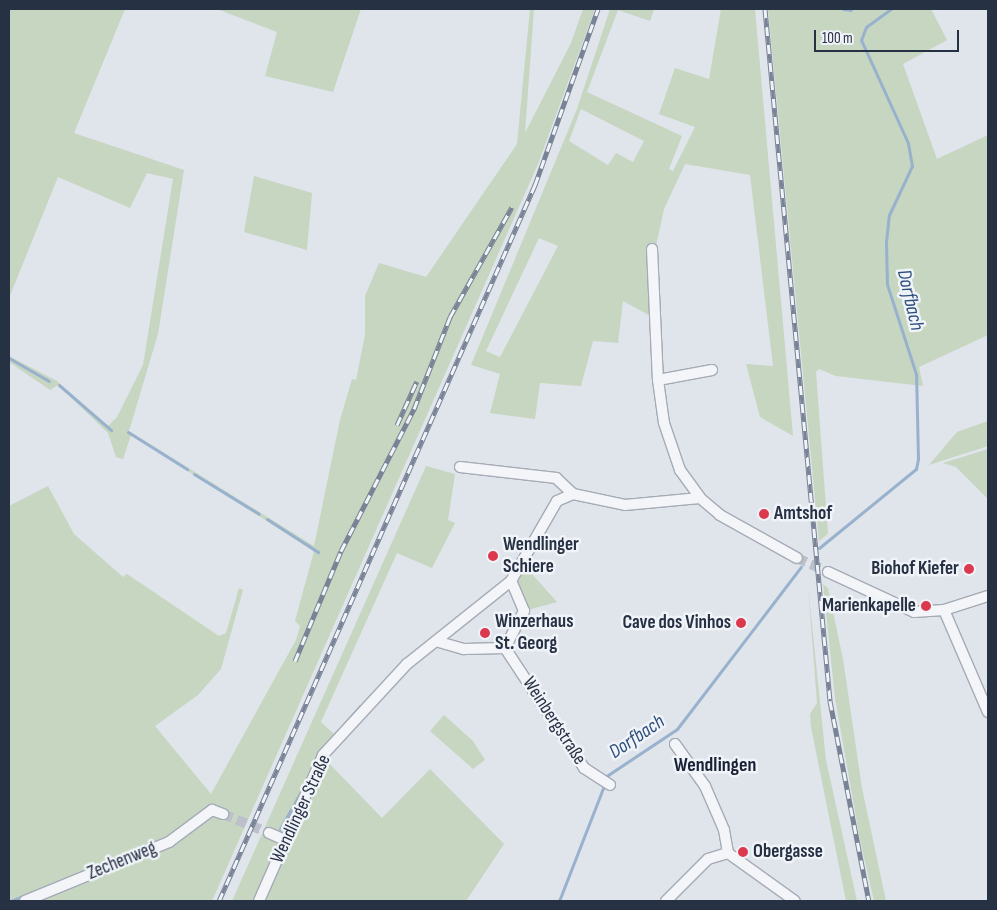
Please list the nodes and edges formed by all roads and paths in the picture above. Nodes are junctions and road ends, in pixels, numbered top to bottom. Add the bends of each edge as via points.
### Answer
1 (652, 249) dead end
2 (712, 370) dead end
3 (658, 380) junction
4 (460, 467) dead end
5 (573, 494) junction
6 (700, 498) junction
7 (796, 558) tunnel mouth
8 (828, 572) tunnel mouth
9 (512, 581) junction
10 (988, 596) edge
11 (944, 610) junction
12 (439, 642) junction
13 (505, 648) junction
14 (988, 712) edge
15 (675, 744) dead end
16 (606, 783) dead end
17 (223, 814) tunnel mouth
18 (269, 833) tunnel mouth
19 (285, 840) junction
20 (728, 853) junction
21 (25, 901) edge
22 (259, 901) edge
23 (666, 901) edge
24 (794, 901) edge

1 - 3 street
2 - 3 street
3 - 6 street via 673,454
4 - 5 street via 556,478
5 - 6 street via 625,505
5 - 9 street, Wendlinger Straße via 558,502
6 - 7 street via 720,515
8 - 11 street via 897,607 927,613
9 - 12 street, Wendlinger Straße
9 - 13 street via 524,610
10 - 11 street
11 - 14 street
12 - 13 street via 464,649
12 - 19 street, Wendlinger Straße via 407,664 323,755
13 - 16 street, Weinbergstraße via 570,749
15 - 20 street via 706,786
17 - 21 street, Zechenweg via 212,810 169,842
18 - 19 street
19 - 22 street, Wendlinger Straße
20 - 23 street via 708,859
20 - 24 street

